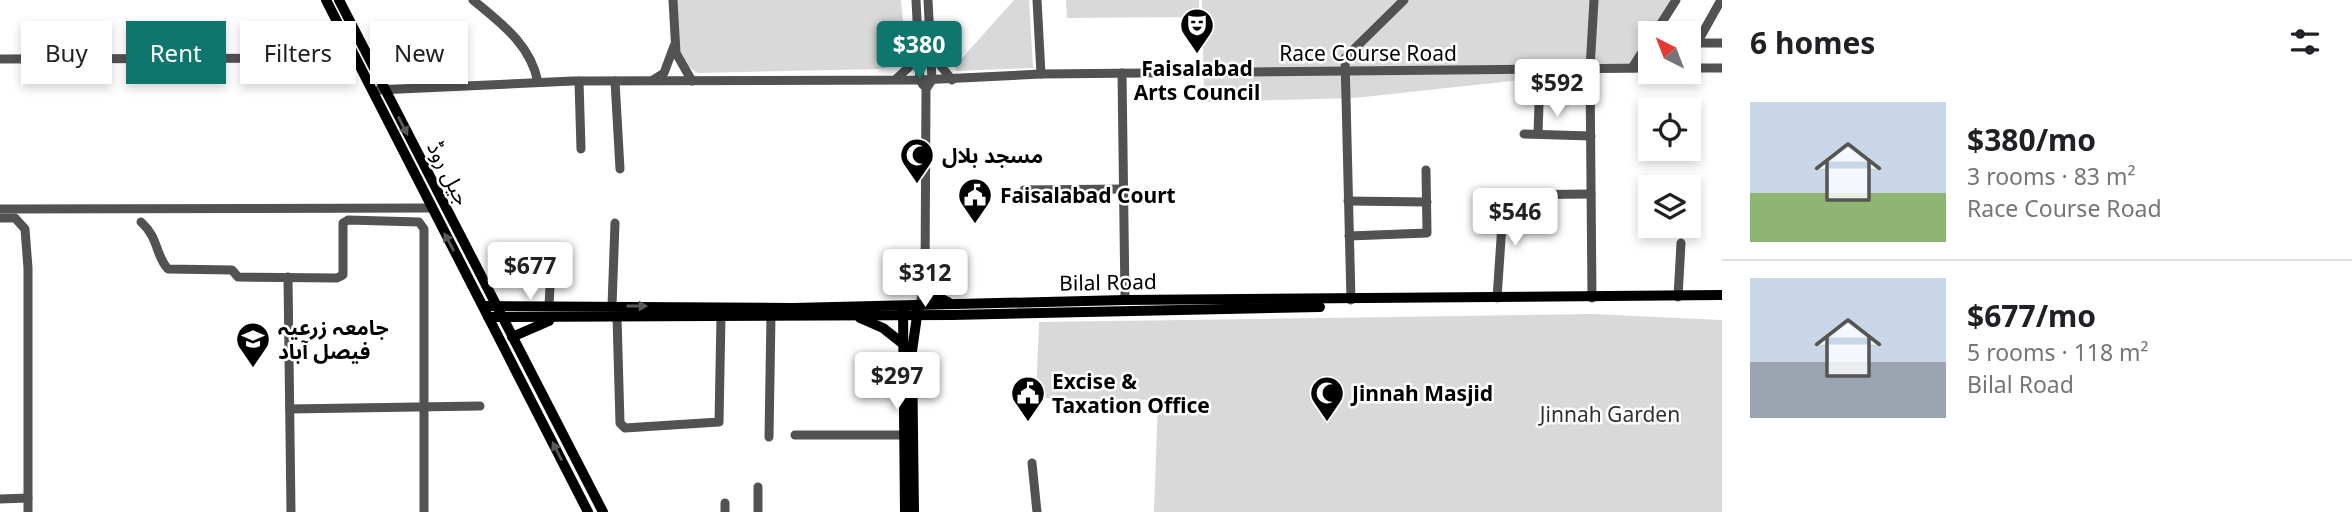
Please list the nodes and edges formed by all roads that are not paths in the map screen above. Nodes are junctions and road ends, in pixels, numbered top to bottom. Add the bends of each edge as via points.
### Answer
1 (326, 0) edge
2 (339, 0) edge
3 (473, 0) edge
4 (493, 0) edge
5 (673, 0) edge
6 (916, 0) edge
7 (928, 0) edge
8 (1037, 0) edge
9 (1404, 0) edge
10 (1594, 0) edge
11 (1676, 0) edge
12 (1721, 0) edge
13 (484, 9) junction
14 (1663, 21) edge
15 (1701, 31) edge
16 (675, 41) junction
17 (1701, 43) edge
18 (1722, 43) edge
19 (932, 55) junction
20 (921, 56) junction
21 (240, 58) edge
22 (0, 59) edge
23 (1638, 59) edge
24 (1632, 68) junction
25 (1638, 68) edge
26 (1701, 68) edge
27 (1722, 68) edge
28 (1590, 69) junction
29 (1345, 71) junction
30 (1122, 73) junction
31 (1041, 74) junction
32 (653, 80) junction
33 (894, 80) junction
34 (920, 80) junction
35 (932, 80) junction
36 (952, 80) junction
37 (579, 81) junction
38 (615, 81) junction
39 (692, 81) junction
40 (538, 82) junction
41 (384, 89) junction
42 (926, 89) junction
43 (372, 90) junction
44 (1539, 104) dead end
45 (1538, 133) junction
46 (1524, 134) dead end
47 (1591, 136) junction
48 (581, 149) dead end
49 (620, 169) dead end
50 (1426, 170) dead end
51 (1124, 189) junction
52 (1024, 190) dead end
53 (1591, 194) junction
54 (1348, 201) junction
55 (1427, 202) junction
56 (430, 208) junction
57 (0, 209) edge
58 (0, 218) edge
59 (141, 222) dead end
60 (615, 223) dead end
61 (1349, 236) junction
62 (1681, 243) dead end
63 (552, 247) dead end
64 (288, 277) junction
65 (925, 282) junction
66 (1722, 296) edge
67 (1678, 297) junction
68 (1497, 298) junction
69 (1592, 298) junction
70 (1352, 299) junction
71 (1125, 300) junction
72 (1722, 303) edge
73 (489, 306) junction
74 (549, 306) junction
75 (612, 306) junction
76 (903, 309) junction
77 (918, 309) junction
78 (953, 310) junction
79 (771, 315) junction
80 (852, 315) junction
81 (721, 316) junction
82 (488, 317) junction
83 (617, 317) junction
84 (501, 318) junction
85 (558, 318) junction
86 (915, 328) junction
87 (512, 337) junction
88 (902, 343) junction
89 (480, 406) dead end
90 (425, 407) junction
91 (290, 409) junction
92 (795, 435) dead end
93 (905, 435) junction
94 (769, 437) dead end
95 (1032, 463) dead end
96 (758, 487) dead end
97 (28, 498) junction
98 (0, 499) edge
99 (28, 512) edge
100 (291, 512) edge
101 (425, 512) edge
102 (588, 512) edge
103 (603, 512) edge
104 (758, 512) edge
105 (905, 512) edge
106 (914, 512) edge
107 (1037, 512) edge

1 - 43 main road, جیل روڈ
2 - 41 main road, جیل روڈ
3 - 13 street
4 - 13 street
5 - 16 street
6 - 20 street
7 - 19 street
8 - 31 street
9 - 29 street via 1345,58
10 - 28 street
11 - 14 street
12 - 15 street
13 - 40 street via 515,35 531,57
16 - 32 street via 664,73
16 - 39 street via 680,62
17 - 18 street
19 - 35 street
19 - 36 street
20 - 33 street
20 - 34 street
21 - 22 street
23 - 24 street
24 - 25 street, Race Course Road
24 - 28 street, Race Course Road
26 - 27 street
28 - 29 street, Race Course Road
28 - 47 street
29 - 30 street, Race Course Road
29 - 54 street
30 - 31 street, Race Course Road
30 - 51 street
31 - 36 street, Race Course Road
32 - 38 street, Race Course Road
32 - 39 street, Race Course Road
33 - 34 street, Race Course Road
33 - 39 street, Race Course Road
34 - 35 street, Race Course Road
34 - 42 street
35 - 36 street, Race Course Road
35 - 42 street
37 - 38 street, Race Course Road
37 - 40 street, Race Course Road
37 - 48 street
38 - 49 street
40 - 41 street, Race Course Road
41 - 43 street, Race Course Road
41 -> 73 main road, جیل روڈ
42 - 65 street
43 - 56 main road, جیل روڈ
44 - 45 street
45 - 46 street
45 - 47 street
47 - 53 street
50 - 55 street
51 - 52 street
51 - 71 street
53 - 68 street via 1504,195
53 - 69 street
54 - 55 street
54 - 61 street
55 - 61 street via 1427,233
56 - 57 street
73 -> 56 main road, جیل روڈ
58 - 97 street via 15,218 25,229
59 - 64 street via 155,238 168,270 232,270 238,276
60 - 75 street
61 - 70 street
62 - 67 street
63 - 74 street
64 - 90 street via 342,278 342,227 348,220 419,222 424,229
64 - 91 street
65 - 77 street
65 - 78 main road via 933,295
66 - 67 main road, Bilal Road
67 - 69 main road, Bilal Road
68 - 69 main road, Bilal Road
68 - 70 main road, Bilal Road
70 - 71 main road, Bilal Road
71 - 78 main road, Bilal Road
72 - 78 main road, Bilal Road
73 - 74 main road, Bilal Road
73 - 82 main road, جیل روڈ
73 - 84 main road, جیل روڈ
74 - 75 main road, Bilal Road
75 -> 76 main road, Bilal Road
76 - 77 main road, Bilal Road
76 - 80 main road, Bilal Road
76 - 88 main road
77 - 78 main road, Bilal Road
77 - 86 main road
78 - 86 main road
79 - 80 main road, Bilal Road
79 - 81 main road, Bilal Road
79 - 94 street
80 - 88 main road via 883,328
81 - 83 main road, Bilal Road
81 - 83 street via 719,422 625,428 620,423
82 - 84 main road, Bilal Road
102 -> 82 main road, جیل روڈ
83 - 85 main road, Bilal Road
84 - 85 main road, Bilal Road
84 - 87 main road, جیل روڈ
85 - 87 main road
86 - 106 main road
87 - 103 main road, جیل روڈ
88 - 93 main road
89 - 90 street
90 - 91 street
90 - 101 street
91 - 100 street
92 - 93 street
93 - 105 main road
95 - 107 street
96 - 104 street
97 - 98 street
97 - 99 street

